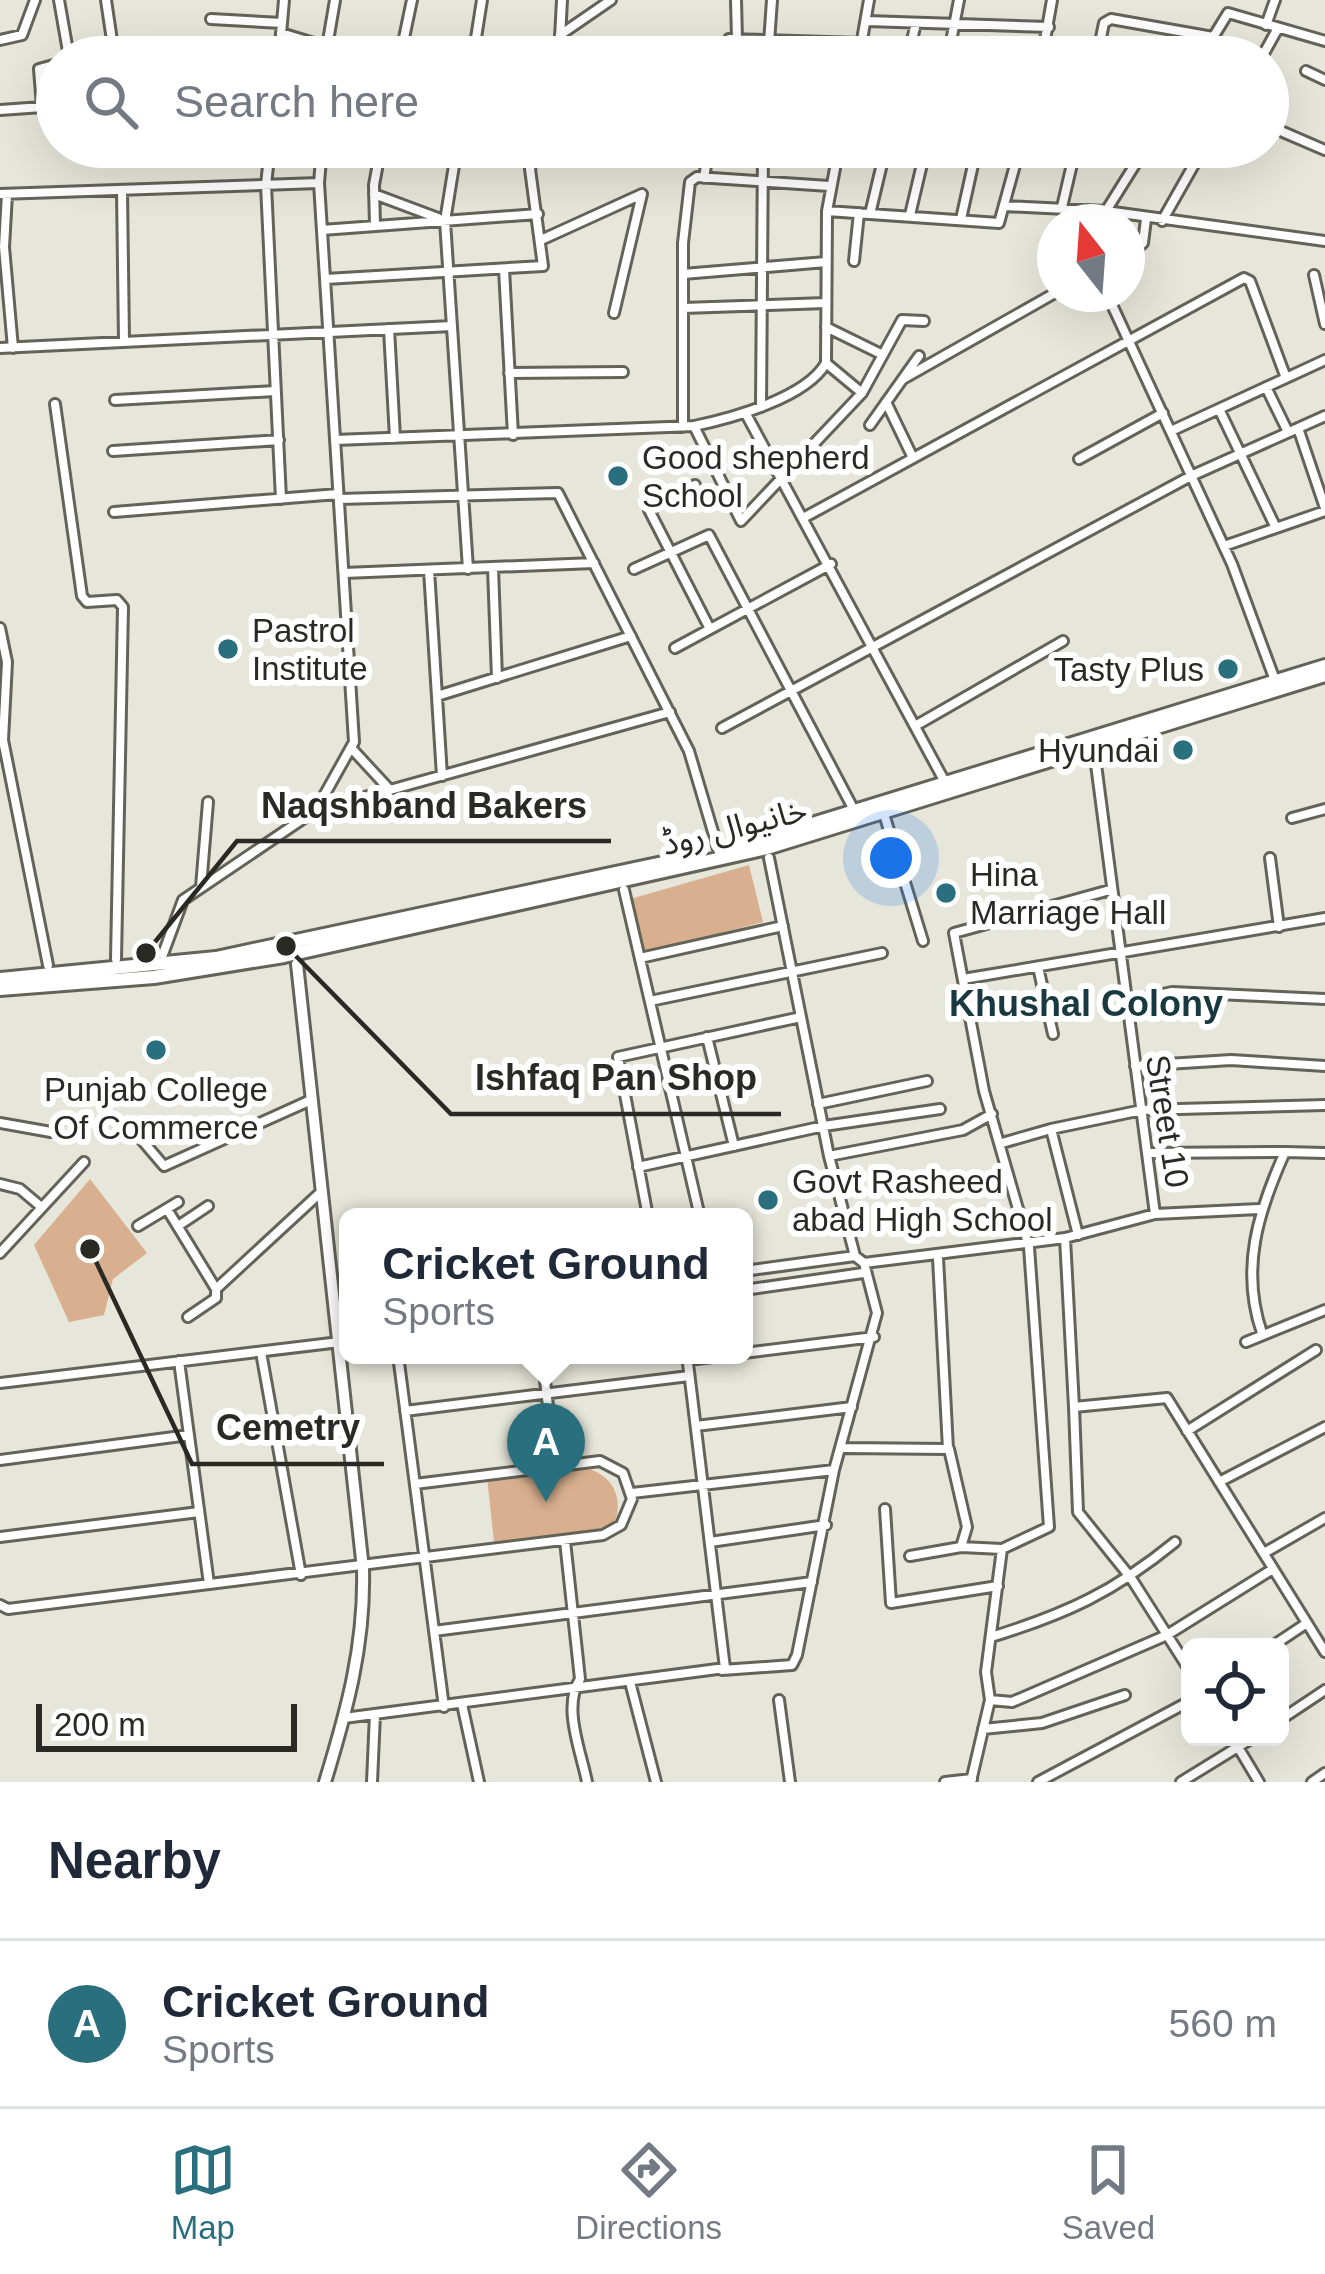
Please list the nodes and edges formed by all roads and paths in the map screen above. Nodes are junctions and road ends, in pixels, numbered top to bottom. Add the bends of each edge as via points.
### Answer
1 (34, 0) edge
2 (59, 0) edge
3 (106, 0) edge
4 (284, 0) edge
5 (335, 0) edge
6 (412, 0) edge
7 (482, 0) edge
8 (562, 0) edge
9 (736, 0) edge
10 (772, 0) edge
11 (869, 0) edge
12 (959, 0) edge
13 (1052, 0) edge
14 (1275, 0) edge
15 (607, 2) edge
16 (212, 19) dead end
17 (867, 20) junction
18 (916, 23) junction
19 (1266, 25) junction
20 (956, 26) junction
21 (1049, 27) junction
22 (282, 28) junction
23 (1278, 28) junction
24 (560, 35) joint
25 (65, 36) edge
26 (111, 36) edge
27 (281, 36) edge
28 (298, 36) edge
29 (331, 36) edge
30 (404, 36) edge
31 (476, 36) edge
32 (737, 36) edge
33 (770, 36) edge
34 (864, 36) edge
35 (913, 36) edge
36 (953, 36) edge
37 (1047, 36) edge
38 (1102, 36) edge
39 (1207, 36) edge
40 (1214, 36) edge
41 (1274, 36) edge
42 (1324, 38) edge
43 (0, 40) edge
44 (1306, 71) dead end
45 (1325, 80) edge
46 (36, 107) edge
47 (0, 110) edge
48 (1289, 135) edge
49 (1325, 151) edge
50 (268, 168) edge
51 (320, 168) edge
52 (378, 168) edge
53 (454, 168) edge
54 (532, 168) edge
55 (706, 168) edge
56 (761, 168) edge
57 (834, 168) edge
58 (879, 168) edge
59 (921, 168) edge
60 (972, 168) edge
61 (1014, 168) edge
62 (1071, 168) edge
63 (1132, 168) edge
64 (1192, 168) edge
65 (704, 178) junction
66 (760, 180) junction
67 (319, 183) junction
68 (266, 185) junction
69 (830, 186) junction
70 (122, 191) junction
71 (3, 194) edge
72 (374, 194) junction
73 (1063, 204) edge
74 (1110, 204) edge
75 (1004, 206) junction
76 (1037, 207) edge
77 (826, 211) junction
78 (864, 213) junction
79 (538, 214) junction
80 (910, 215) junction
81 (961, 219) junction
82 (1146, 219) joint
83 (445, 221) junction
84 (1162, 221) junction
85 (375, 226) junction
86 (1145, 227) edge
87 (322, 230) junction
88 (541, 240) junction
89 (1325, 241) edge
90 (2, 248) edge
91 (826, 262) junction
92 (854, 262) dead end
93 (760, 268) junction
94 (504, 269) junction
95 (449, 272) junction
96 (683, 274) junction
97 (1314, 274) dead end
98 (326, 279) junction
99 (826, 303) junction
100 (1037, 303) edge
101 (758, 307) junction
102 (683, 308) junction
103 (1116, 312) edge
104 (614, 313) dead end
105 (924, 321) dead end
106 (1325, 324) edge
107 (452, 326) junction
108 (826, 327) junction
109 (389, 329) junction
110 (329, 332) junction
111 (273, 334) junction
112 (1130, 340) junction
113 (124, 341) junction
114 (0, 348) edge
115 (13, 348) junction
116 (881, 354) junction
117 (919, 356) dead end
118 (1325, 360) edge
119 (826, 363) junction
120 (623, 372) dead end
121 (509, 373) junction
122 (1286, 378) junction
123 (903, 379) junction
124 (1266, 387) junction
125 (275, 392) junction
126 (862, 393) junction
127 (115, 400) dead end
128 (886, 402) junction
129 (55, 404) dead end
130 (761, 406) junction
131 (1219, 409) junction
132 (1163, 413) junction
133 (746, 414) junction
134 (1325, 416) edge
135 (870, 425) dead end
136 (689, 426) junction
137 (1293, 430) junction
138 (1172, 431) junction
139 (513, 435) junction
140 (459, 436) junction
141 (395, 438) junction
142 (279, 440) junction
143 (335, 440) junction
144 (113, 451) dead end
145 (1241, 454) junction
146 (913, 458) junction
147 (1079, 459) dead end
148 (1191, 476) junction
149 (782, 479) junction
150 (694, 485) dead end
151 (463, 495) junction
152 (339, 496) junction
153 (281, 499) junction
154 (1325, 510) edge
155 (114, 512) dead end
156 (805, 517) junction
157 (1276, 528) junction
158 (1224, 546) junction
159 (670, 551) junction
160 (595, 563) junction
161 (830, 564) junction
162 (493, 568) junction
163 (468, 569) junction
164 (634, 569) dead end
165 (429, 570) junction
166 (344, 573) junction
167 (748, 609) junction
168 (0, 628) edge
169 (710, 629) junction
170 (631, 636) junction
171 (1064, 641) dead end
172 (873, 646) junction
173 (675, 648) dead end
174 (1325, 666) edge
175 (1325, 675) edge
176 (497, 678) junction
177 (1277, 686) junction
178 (791, 690) junction
179 (437, 696) junction
180 (3, 709) edge
181 (670, 712) junction
182 (915, 726) junction
183 (722, 728) dead end
184 (1094, 748) junction
185 (352, 749) junction
186 (442, 776) junction
187 (946, 785) junction
188 (390, 790) junction
189 (208, 802) dead end
190 (1325, 809) edge
191 (316, 811) junction
192 (856, 814) junction
193 (884, 814) junction
194 (1292, 818) dead end
195 (719, 852) junction
196 (770, 858) dead end
197 (1270, 858) dead end
198 (200, 889) junction
199 (624, 890) dead end
200 (1110, 890) junction
201 (1325, 918) edge
202 (783, 926) junction
203 (1279, 927) junction
204 (923, 941) dead end
205 (1119, 952) junction
206 (882, 953) dead end
207 (163, 954) dead end
208 (640, 958) junction
209 (116, 959) dead end
210 (48, 964) dead end
211 (297, 964) dead end
212 (1038, 968) junction
213 (792, 972) junction
214 (0, 979) edge
215 (963, 980) junction
216 (0, 989) edge
217 (1325, 999) edge
218 (650, 1001) junction
219 (1126, 1002) junction
220 (801, 1017) junction
221 (1053, 1034) dead end
222 (707, 1037) junction
223 (661, 1046) junction
224 (1135, 1066) junction
225 (1325, 1066) edge
226 (927, 1081) dead end
227 (311, 1100) junction
228 (818, 1104) junction
229 (1325, 1105) edge
230 (940, 1109) dead end
231 (1142, 1110) junction
232 (992, 1114) junction
233 (0, 1123) edge
234 (824, 1126) junction
235 (1051, 1129) junction
236 (52, 1132) dead end
237 (141, 1139) dead end
238 (1002, 1143) junction
239 (734, 1146) junction
240 (1285, 1152) junction
241 (1148, 1153) junction
242 (1325, 1153) edge
243 (686, 1156) junction
244 (829, 1156) junction
245 (84, 1162) dead end
246 (638, 1167) junction
247 (0, 1184) edge
248 (321, 1192) junction
249 (178, 1202) dead end
250 (39, 1205) junction
251 (208, 1206) dead end
252 (167, 1208) junction
253 (646, 1208) edge
254 (698, 1208) edge
255 (1259, 1208) junction
256 (1155, 1214) junction
257 (138, 1226) dead end
258 (178, 1226) junction
259 (1078, 1235) junction
260 (1065, 1238) junction
261 (1029, 1247) junction
262 (0, 1253) edge
263 (855, 1256) junction
264 (938, 1258) junction
265 (863, 1268) junction
266 (753, 1270) edge
267 (753, 1288) edge
268 (216, 1289) junction
269 (339, 1304) edge
270 (1325, 1310) edge
271 (188, 1317) dead end
272 (1262, 1334) junction
273 (874, 1337) junction
274 (339, 1342) edge
275 (1246, 1342) dead end
276 (1316, 1350) dead end
277 (261, 1352) junction
278 (753, 1352) edge
279 (179, 1361) junction
280 (345, 1364) edge
281 (399, 1364) edge
282 (543, 1364) edge
283 (689, 1364) edge
284 (690, 1376) junction
285 (0, 1384) edge
286 (546, 1394) junction
287 (852, 1407) junction
288 (1074, 1407) junction
289 (405, 1411) junction
290 (696, 1426) junction
291 (1325, 1427) edge
292 (1187, 1431) junction
293 (189, 1435) junction
294 (844, 1448) junction
295 (949, 1449) junction
296 (0, 1460) edge
297 (556, 1466) junction
298 (834, 1470) junction
299 (1219, 1482) junction
300 (415, 1484) junction
301 (703, 1485) junction
302 (632, 1493) junction
303 (885, 1509) dead end
304 (199, 1512) junction
305 (1325, 1518) edge
306 (826, 1525) junction
307 (0, 1537) edge
308 (565, 1541) junction
309 (710, 1542) junction
310 (1175, 1542) dead end
311 (961, 1546) junction
312 (1002, 1549) junction
313 (1263, 1552) junction
314 (910, 1556) dead end
315 (424, 1559) junction
316 (363, 1569) junction
317 (1273, 1569) junction
318 (301, 1575) junction
319 (1131, 1578) junction
320 (812, 1582) junction
321 (208, 1584) junction
322 (998, 1586) junction
323 (717, 1597) junction
324 (0, 1605) edge
325 (576, 1616) junction
326 (1306, 1623) junction
327 (434, 1630) junction
328 (1167, 1635) junction
329 (991, 1636) junction
330 (1284, 1638) edge
331 (1325, 1652) edge
332 (1181, 1657) edge
333 (722, 1670) junction
334 (631, 1682) junction
335 (573, 1690) junction
336 (1325, 1690) edge
337 (1125, 1695) dead end
338 (779, 1700) dead end
339 (990, 1700) junction
340 (462, 1704) junction
341 (444, 1706) junction
342 (1181, 1706) edge
343 (375, 1714) junction
344 (1289, 1714) edge
345 (344, 1718) junction
346 (983, 1730) junction
347 (1241, 1746) edge
348 (1238, 1748) junction
349 (1325, 1773) edge
350 (972, 1780) edge
351 (1189, 1780) edge
352 (325, 1782) edge
353 (371, 1782) edge
354 (479, 1782) edge
355 (587, 1782) edge
356 (656, 1782) edge
357 (790, 1782) edge
358 (945, 1782) edge
359 (1038, 1782) edge
360 (1259, 1782) edge
361 (1312, 1782) edge

1 - 43 street via 22,35
2 - 25 street
3 - 26 street
4 - 22 street
5 - 29 street
6 - 30 street
7 - 31 street
8 - 24 street
9 - 32 street
10 - 33 street
11 - 17 street
12 - 20 street
13 - 21 street
14 - 19 street
15 - 24 street
16 - 22 street
17 - 18 street
17 - 34 street
18 - 20 street
18 - 35 street
19 - 23 street
19 - 40 street via 1228,13
20 - 21 street
20 - 36 street
21 - 37 street
22 - 27 street
22 - 28 street
23 - 41 street
23 - 42 street
38 - 39 street via 1111,19
44 - 45 street
46 - 47 street
48 - 49 street
50 - 68 street
51 - 67 street
52 - 72 street
53 - 83 street
54 - 79 street
55 - 65 street
56 - 66 street
57 - 69 street
58 - 78 street
59 - 80 street
60 - 81 street
61 - 75 street
62 - 73 street
63 - 74 street
64 - 84 street
65 - 66 street
65 - 96 street via 689,186
66 - 69 street
66 - 93 street
67 - 68 street
67 - 87 street
68 - 70 street
68 - 111 street
69 - 77 street
70 - 71 street
70 - 113 street
71 - 90 street
72 - 83 street
72 - 85 street
75 - 76 street
75 - 81 street via 999,223
77 - 78 street
77 - 91 street
78 - 80 street
78 - 92 street
79 - 83 street
79 - 88 street
80 - 81 street
82 - 84 street
82 - 86 street
83 - 85 street
83 - 95 street
84 - 89 street
85 - 87 street
87 - 98 street
88 - 94 street via 543,266
88 - 104 street via 642,194
90 - 115 street
91 - 93 street
91 - 99 street
93 - 96 street
93 - 101 street
94 - 95 street
94 - 121 street
95 - 98 street
95 - 107 street
96 - 102 street
97 - 106 street
98 - 110 street
99 - 101 street
99 - 108 street
100 - 123 street
101 - 102 street
101 - 130 street
102 - 136 street
103 - 112 street
105 - 116 street via 902,320
107 - 109 street
107 - 140 street
108 - 116 street
108 - 119 street
109 - 110 street
109 - 141 street
110 - 111 street
110 - 143 street
111 - 113 street
111 - 125 street
112 - 122 street via 1248,278
112 - 132 street
112 - 146 street
113 - 115 street
114 - 115 street
116 - 126 street
117 - 123 street
118 - 122 street
119 - 126 street
119 - 130 street
120 - 121 street
121 - 139 street
122 - 124 street
123 - 128 street
124 - 131 street
124 - 137 street
125 - 127 street
125 - 142 street
126 - 149 street
128 - 135 street
128 - 146 street
129 - 209 street via 82,596 124,607
130 - 133 street
131 - 138 street
131 - 145 street
132 - 138 street
132 - 147 street
133 - 136 street
133 - 149 street
134 - 137 street
136 - 139 street
136 - 149 street via 738,521
137 - 145 street
137 - 154 street
138 - 148 street
139 - 140 street
140 - 141 street
140 - 151 street
141 - 143 street
142 - 144 street
142 - 153 street
143 - 152 street
145 - 148 street
145 - 157 street
146 - 156 street
148 - 158 street
148 - 172 street
149 - 156 street
150 - 159 street via 649,508
151 - 152 street
151 - 160 street via 558,493
151 - 163 street
152 - 153 street
152 - 166 street
153 - 155 street
154 - 157 street
156 - 161 street
157 - 158 street
158 - 177 street
159 - 164 street
159 - 167 street via 707,533
159 - 169 street
160 - 162 street
160 - 170 street
161 - 167 street
161 - 172 street
162 - 163 street
162 - 176 street
163 - 165 street
165 - 166 street
165 - 179 street
166 - 185 street
167 - 169 street
167 - 178 street
168 - 180 street
169 - 173 street
170 - 176 street
170 - 181 street
171 - 182 street
172 - 178 street
172 - 182 street
174 - 177 main road, خانیوال روڈ
175 - 177 main road, خانیوال روڈ
176 - 179 street
177 - 184 main road, خانیوال روڈ
177 - 187 main road, خانیوال روڈ
178 - 183 street
178 - 192 street
179 - 186 street
180 - 210 street
181 - 186 street
181 - 195 street
182 - 187 street
184 - 193 main road, خانیوال روڈ
184 - 200 street, Street 10
185 - 188 street
185 - 191 street
186 - 188 street
187 - 192 main road, خانیوال روڈ
188 - 191 street
189 - 198 street
190 - 194 street
191 - 198 street
192 - 195 main road, خانیوال روڈ
193 - 204 street
193 - 216 main road, خانیوال روڈ via 767,848 284,956
195 - 214 main road, خانیوال روڈ via 216,958
196 - 202 street
197 - 203 street
198 - 207 street via 176,909
199 - 208 street
200 - 205 street, Street 10
200 - 215 street via 954,933
201 - 203 street
202 - 208 street
202 - 213 street
203 - 205 street
205 - 212 street
205 - 219 street, Street 10
206 - 213 street
208 - 218 street
211 - 227 main road
212 - 215 street
212 - 221 street
213 - 218 street
213 - 220 street
215 - 232 street
217 - 219 street via 1172,992
218 - 223 street
219 - 224 street, Street 10
220 - 222 street
220 - 228 street
222 - 223 street
222 - 239 street
223 - 243 street
223 - 246 street via 617,1059
224 - 225 street
224 - 231 street, Street 10
226 - 228 street
227 - 237 street via 164,1166
227 - 248 main road
228 - 234 street
229 - 231 street
230 - 234 street
231 - 235 street
231 - 241 street, Street 10
232 - 238 street
232 - 244 street via 963,1130
233 - 236 street
234 - 239 street
234 - 244 street
235 - 238 street
235 - 259 street
238 - 261 street
239 - 243 street
240 - 241 street
240 - 242 street
240 - 255 street
241 - 256 street, Street 10
243 - 246 street
243 - 254 street
244 - 263 street
245 - 250 street
246 - 253 street
247 - 250 street
248 - 268 street
248 - 269 main road
249 - 252 street
250 - 262 street
251 - 258 street
252 - 257 street
252 - 258 street
255 - 256 street
255 - 272 street via 1251,1268
256 - 259 street
258 - 268 street
259 - 260 street
260 - 261 street
260 - 288 street
261 - 264 street
261 - 312 street via 1049,1527
263 - 265 street
263 - 266 street
264 - 265 street
264 - 295 street
265 - 267 street
265 - 273 street via 878,1313
268 - 271 street via 216,1298
270 - 272 street
272 - 275 street
273 - 278 street
273 - 287 street
274 - 277 street
276 - 292 street
277 - 279 street
277 - 318 street
279 - 285 street
279 - 293 street
280 - 316 main road
281 - 289 street
282 - 286 street
283 - 284 street
284 - 286 street
284 - 290 street
286 - 289 street
286 - 297 street
287 - 290 street
287 - 294 street
288 - 292 street via 1162,1395
288 - 319 street via 1078,1512
289 - 300 street
290 - 301 street
291 - 299 street
292 - 299 street
293 - 296 street
293 - 304 street
294 - 295 street
294 - 298 street
295 - 311 street via 968,1527
297 - 300 street
297 - 302 street via 610,1464
298 - 301 street
298 - 306 street
299 - 313 street
300 - 315 street
301 - 302 street
301 - 309 street
302 - 308 street via 614,1530
303 - 322 street via 891,1603
304 - 307 street
304 - 321 street
305 - 313 street
306 - 309 street
306 - 320 street
308 - 315 street
308 - 325 street
309 - 323 street
310 - 319 street
311 - 312 street
311 - 314 street
312 - 322 street
313 - 317 street
315 - 316 street
315 - 327 street
316 - 318 street
316 - 345 main road via 364,1622
317 - 326 street
317 - 328 street
318 - 321 street
319 - 328 street
319 - 329 street via 1070,1612
320 - 323 street
320 - 333 street via 792,1665
321 - 324 street
322 - 329 street
323 - 325 street
323 - 333 street
325 - 327 street
325 - 335 street via 580,1679
326 - 330 street
326 - 331 street
327 - 341 street
328 - 332 street
328 - 339 street via 1012,1702
329 - 339 street
333 - 334 street
334 - 335 street
334 - 356 street
335 - 340 street
335 - 355 street
336 - 344 street
337 - 346 street via 1042,1723
338 - 357 street
339 - 346 street
340 - 341 street
340 - 354 street
341 - 343 street
342 - 359 street
343 - 345 street
343 - 353 street
345 - 352 main road
346 - 350 street
347 - 348 street
348 - 351 street
348 - 360 street
349 - 361 street
350 - 358 street

